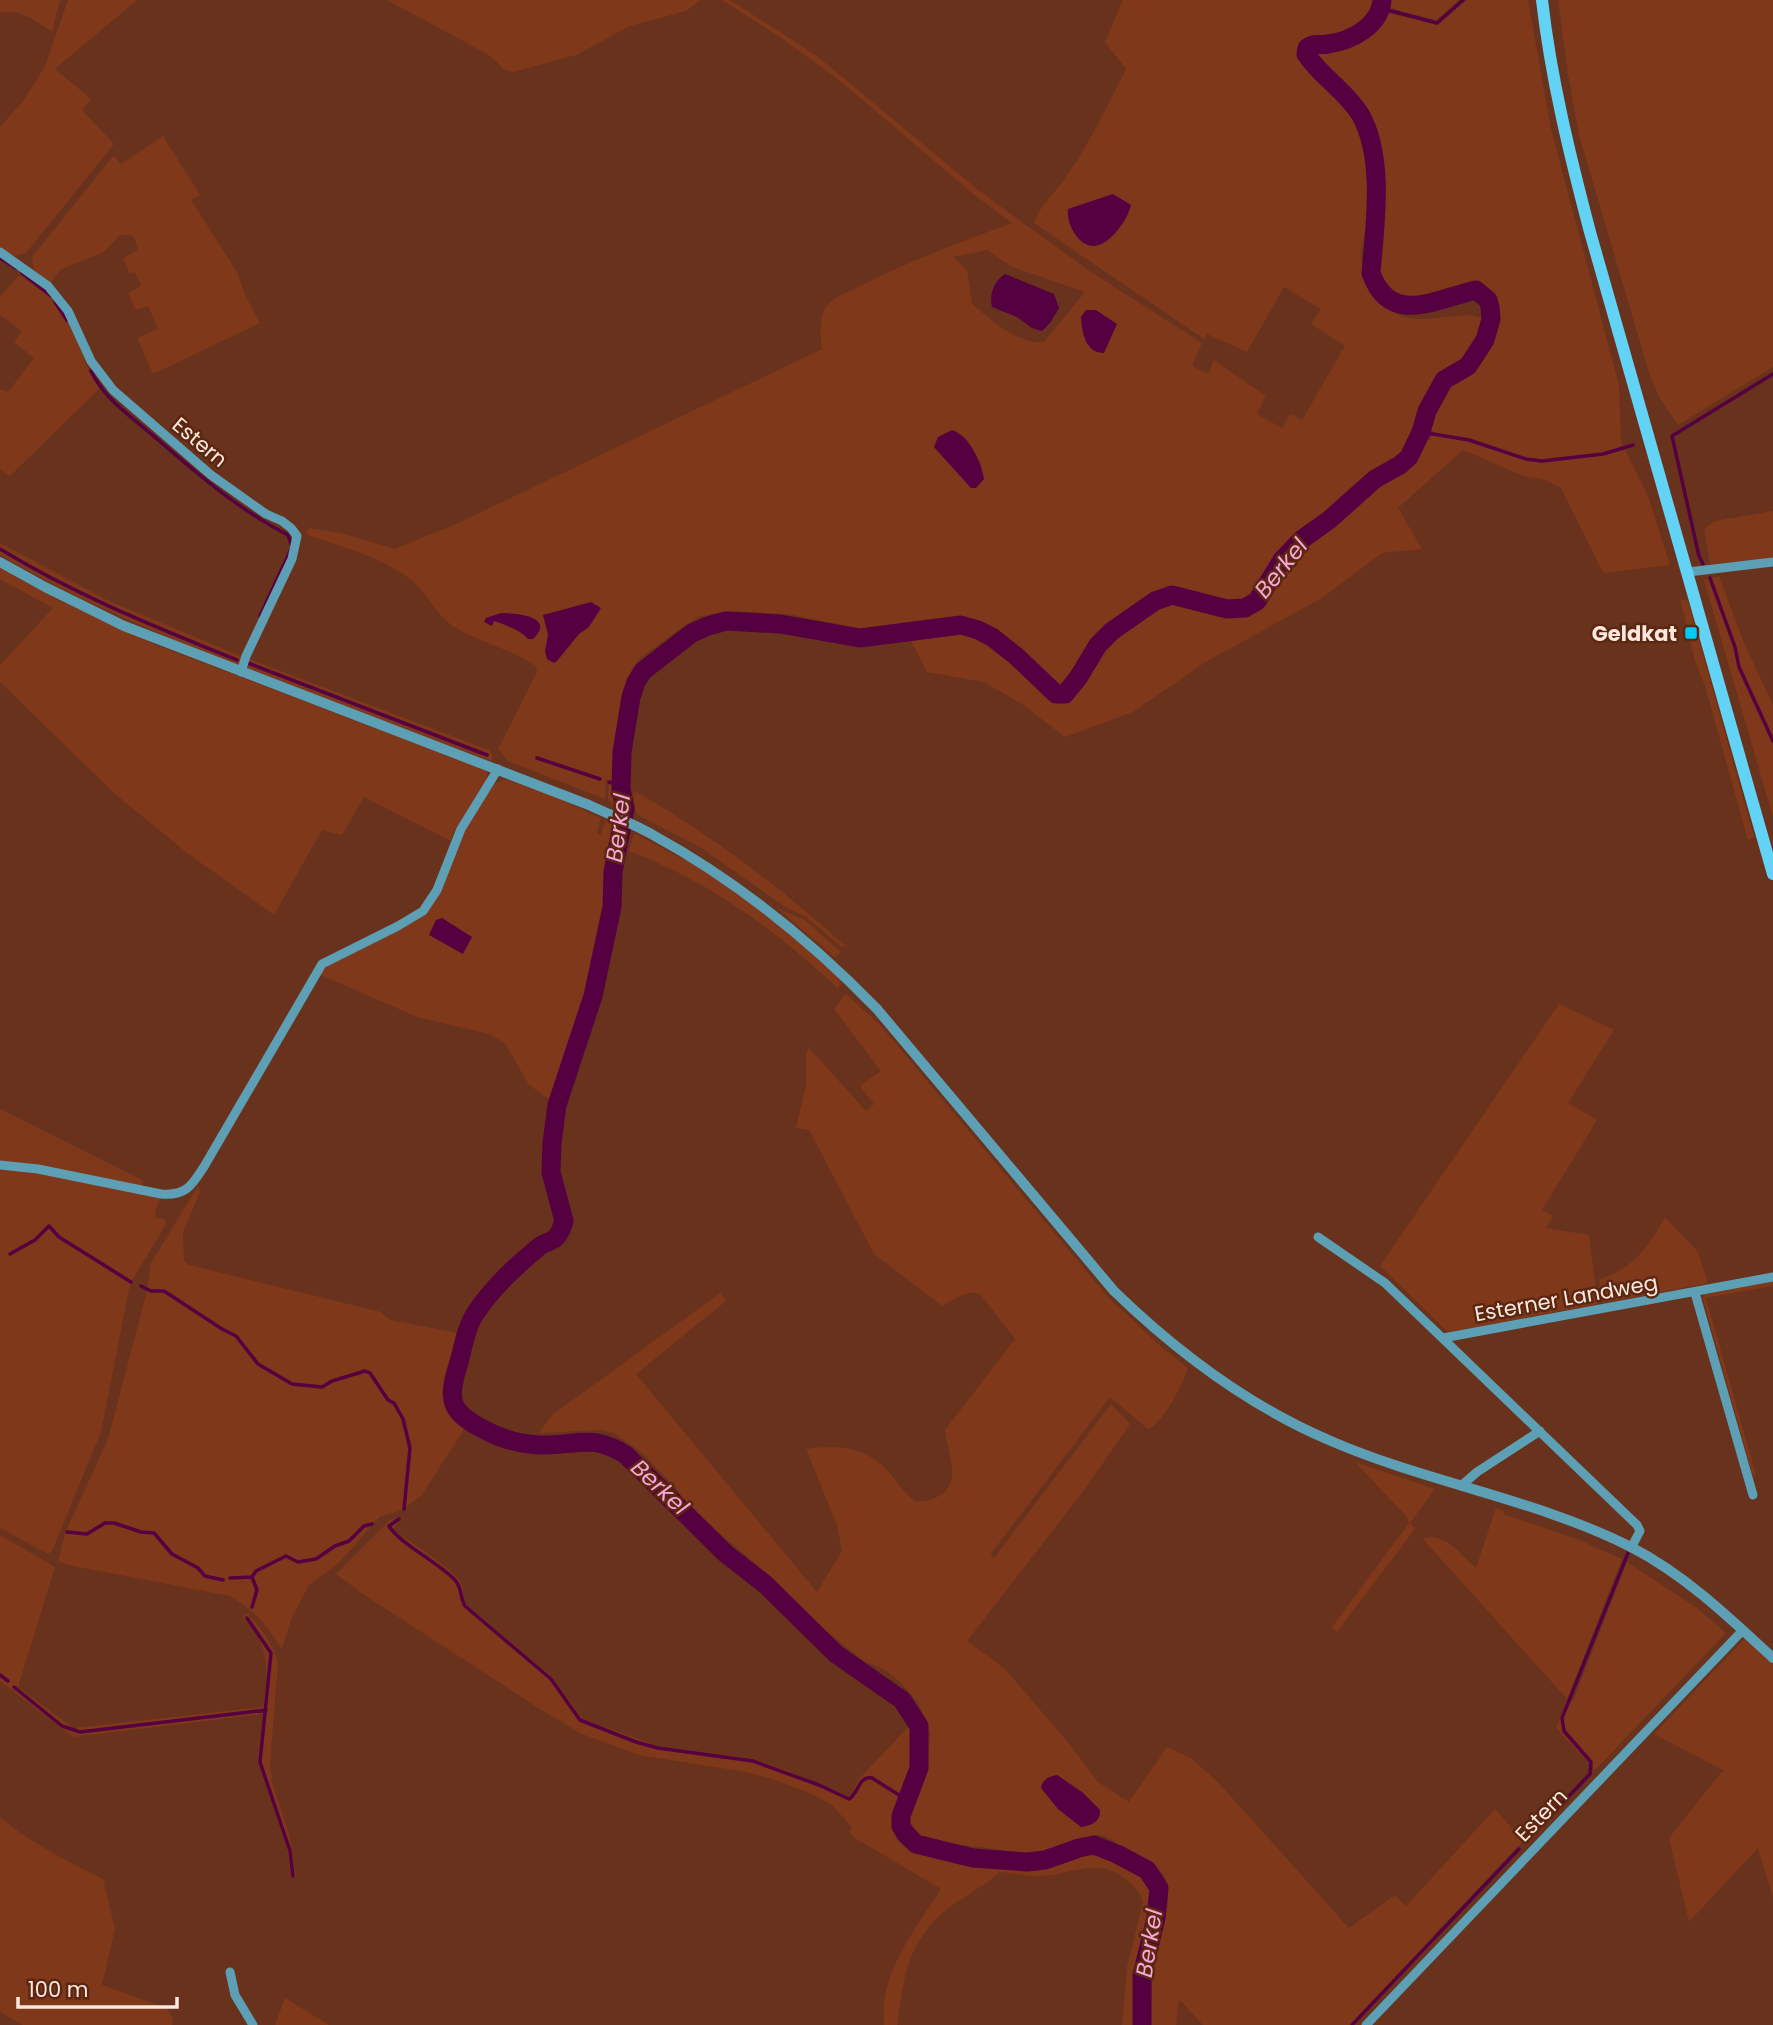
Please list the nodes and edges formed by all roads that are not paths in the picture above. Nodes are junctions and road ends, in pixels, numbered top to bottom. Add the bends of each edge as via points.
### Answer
1 (1542, 0) edge
2 (0, 252) edge
3 (0, 562) edge
4 (1773, 562) edge
5 (1688, 572) junction
6 (241, 672) junction
7 (498, 769) junction
8 (1773, 874) edge
9 (0, 1165) edge
10 (1318, 1237) dead end
11 (1773, 1277) edge
12 (1695, 1293) junction
13 (1443, 1338) junction
14 (1539, 1430) junction
15 (1461, 1486) junction
16 (1753, 1495) dead end
17 (1631, 1548) junction
18 (1742, 1630) junction
19 (1773, 1658) edge
20 (230, 1972) dead end
21 (253, 2025) edge
22 (1366, 2025) edge

1 - 5 main road via 1567,144
2 - 6 street, Estern via 54,293 98,372 121,398 211,475 282,521 297,536 292,559
3 - 6 street via 124,626
4 - 5 street
5 - 8 main road
6 - 7 street
7 - 9 street via 461,829 437,890 423,911 322,964 205,1166 183,1192 161,1194
7 - 15 street via 650,833 754,898 803,937 877,1009 1115,1291 1166,1339 1225,1384 1304,1428
10 - 13 street, Esterner Landweg via 1385,1283
11 - 12 street, Esterner Landweg
12 - 13 street, Esterner Landweg
12 - 16 street
13 - 14 street, Esterner Landweg
14 - 15 street
14 - 17 street, Esterner Landweg via 1636,1525 1640,1531
15 - 17 street via 1564,1519
17 - 18 street via 1682,1579
18 - 19 street
18 - 22 street, Estern
20 - 21 street via 235,1995

